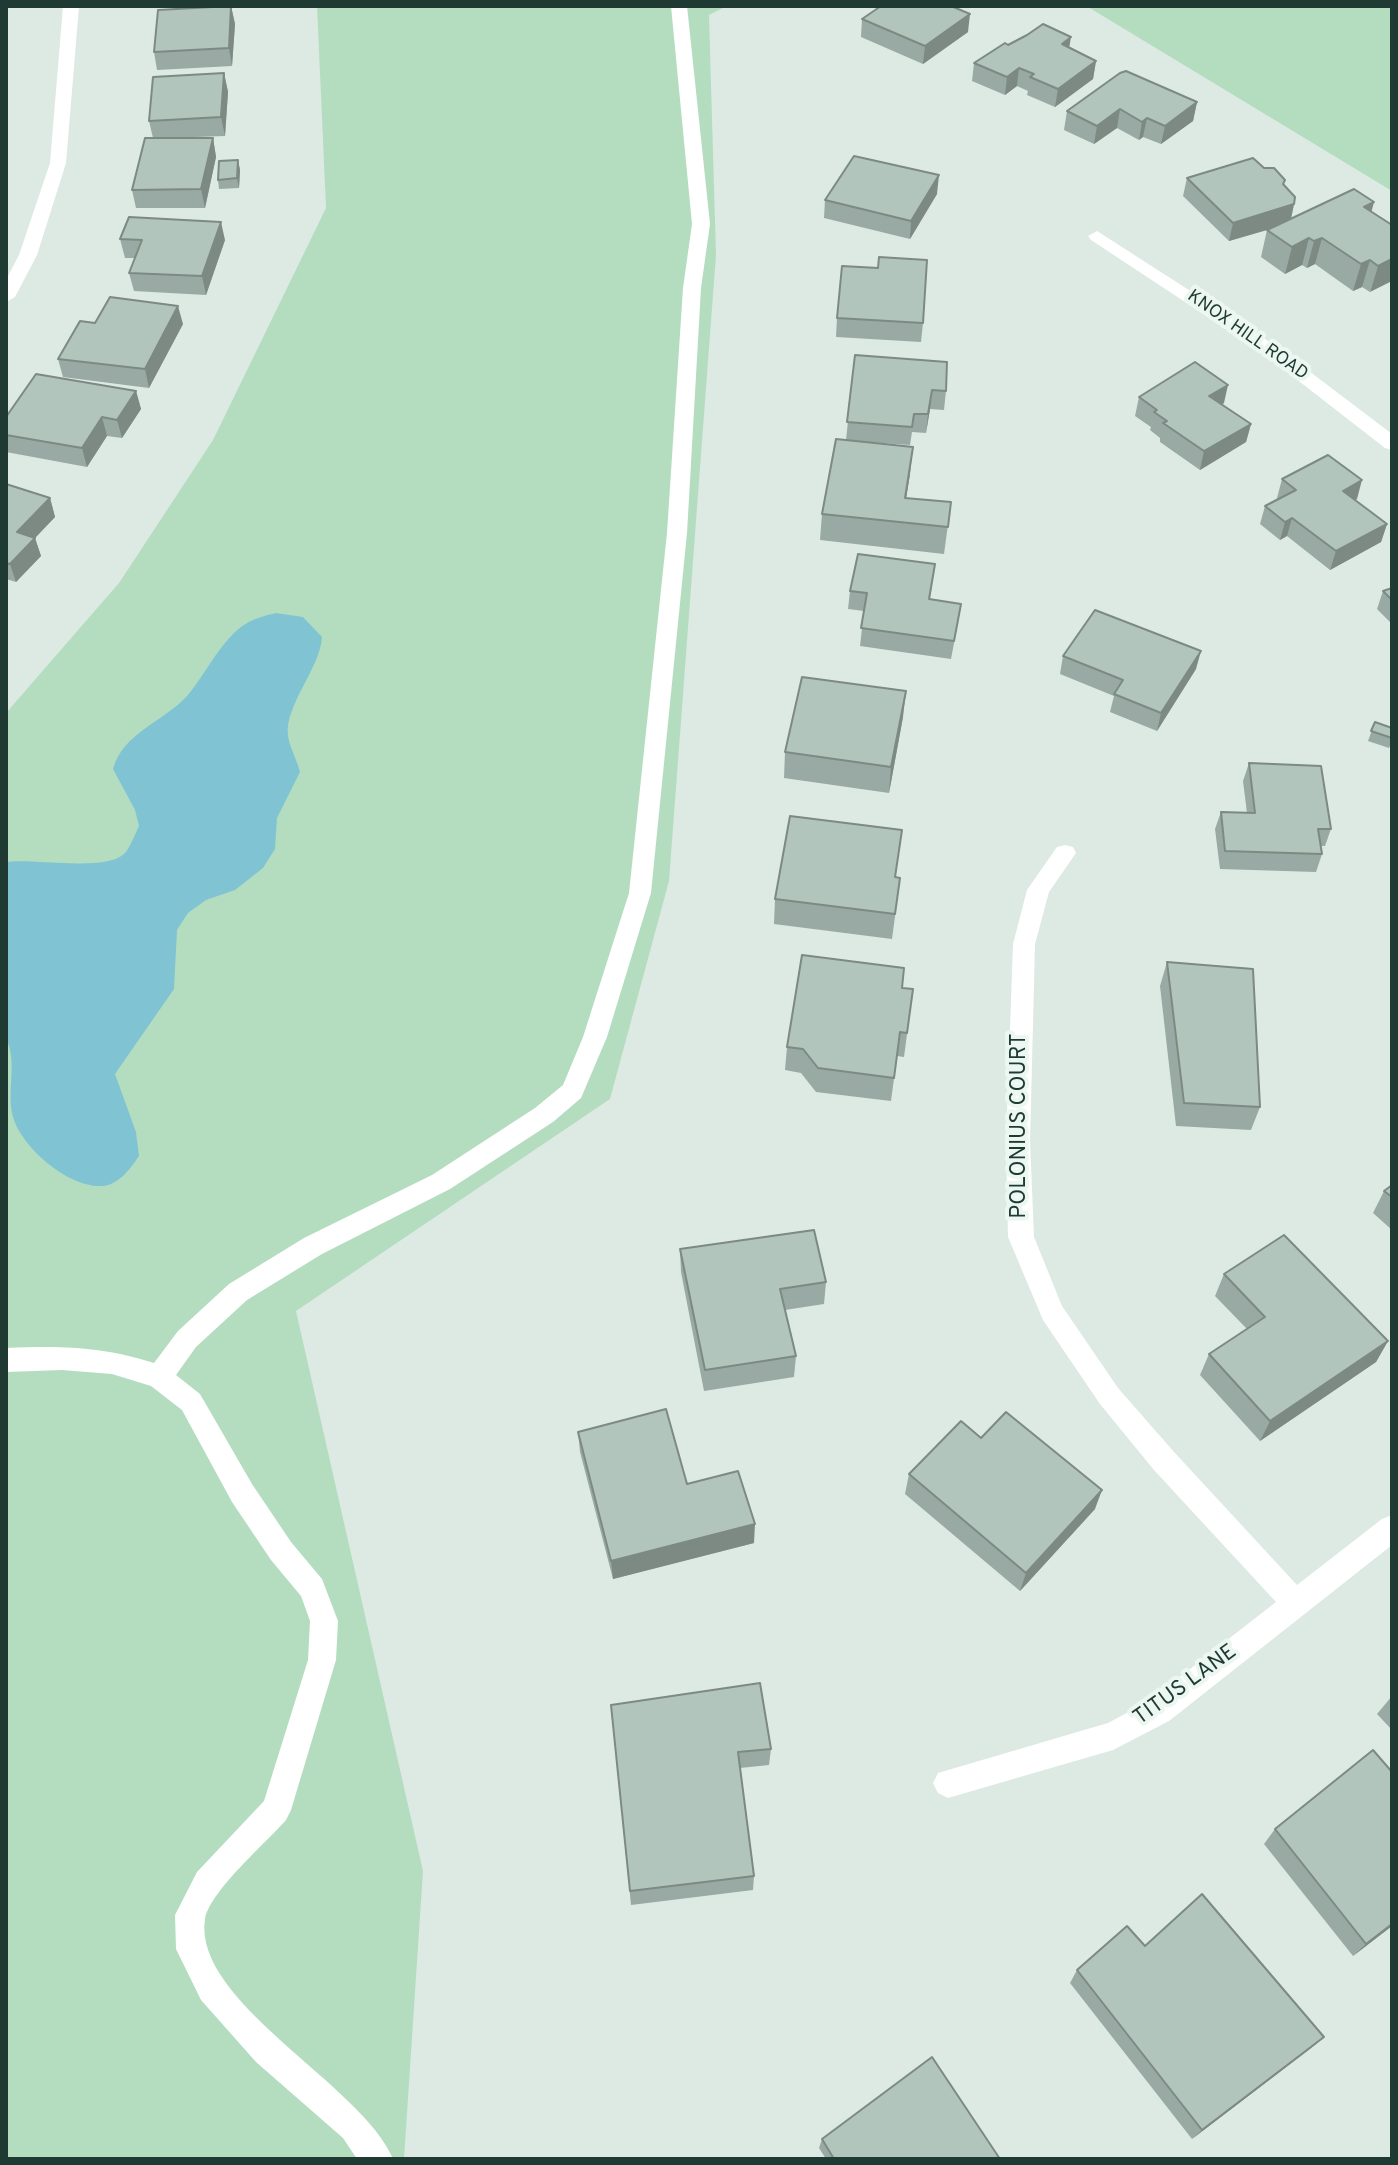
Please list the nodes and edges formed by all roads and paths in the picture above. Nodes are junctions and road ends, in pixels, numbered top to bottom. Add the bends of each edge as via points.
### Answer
1 (71, 6) edge
2 (679, 6) edge
3 (1097, 236) dead end
4 (6, 297) edge
5 (1392, 444) edge
6 (1065, 853) dead end
7 (6, 1360) edge
8 (159, 1377) junction
9 (1392, 1528) edge
10 (1295, 1603) junction
11 (948, 1783) dead end
12 (377, 2159) edge

1 - 4 street via 58,163 28,255
2 - 8 street via 701,224 692,288 677,533 640,893 595,1037 572,1091 544,1115 441,1182 313,1246 238,1292 187,1339
3 - 5 street, KNOX HILL ROAD via 1270,350
6 - 10 street, POLONIUS COURT via 1038,890 1024,944 1021,1237 1052,1312 1109,1396
7 - 8 street via 112,1362
8 - 12 street via 191,1402 242,1493 312,1588 324,1621 322,1660 276,1810 208,1883 190,1915 191,1949 212,1989 267,2051 354,2127
9 - 10 street, TITUS LANE
10 - 11 street, TITUS LANE via 1159,1711 1113,1736

